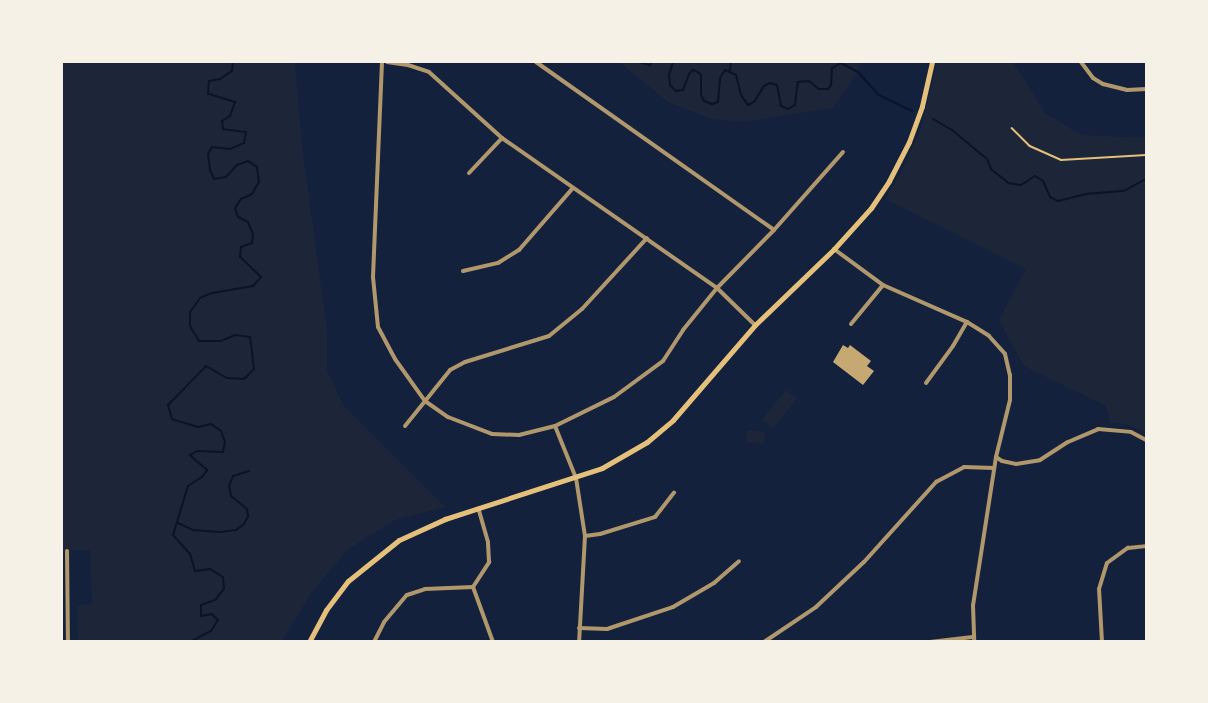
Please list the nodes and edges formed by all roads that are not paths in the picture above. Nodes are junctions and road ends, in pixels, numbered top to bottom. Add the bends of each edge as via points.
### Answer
1 (382, 62) edge
2 (387, 62) edge
3 (536, 62) edge
4 (932, 62) edge
5 (1081, 62) edge
6 (1146, 89) edge
7 (502, 138) junction
8 (843, 152) dead end
9 (469, 173) dead end
10 (572, 189) junction
11 (774, 230) junction
12 (647, 238) junction
13 (834, 249) junction
14 (463, 271) dead end
15 (883, 285) junction
16 (717, 288) junction
17 (967, 322) junction
18 (851, 324) dead end
19 (755, 325) junction
20 (926, 383) dead end
21 (425, 401) junction
22 (405, 426) dead end
23 (555, 426) junction
24 (1146, 441) edge
25 (996, 457) junction
26 (994, 468) junction
27 (576, 478) junction
28 (674, 493) dead end
29 (478, 508) junction
30 (585, 536) junction
31 (1146, 546) edge
32 (67, 551) dead end
33 (739, 561) dead end
34 (473, 587) junction
35 (64, 596) edge
36 (579, 628) junction
37 (973, 639) edge
38 (68, 642) edge
39 (309, 642) edge
40 (374, 642) edge
41 (493, 642) edge
42 (579, 642) edge
43 (764, 642) edge
44 (930, 642) edge
45 (1102, 642) edge

1 - 21 street via 373,277 378,327
2 - 7 street via 429,72
3 - 11 street
4 - 13 main road via 916,125 901,159 871,208
5 - 6 street via 1103,84 1127,90
7 - 9 street
7 - 10 street
8 - 11 street
10 - 12 street
10 - 14 street via 519,250 498,262
11 - 16 street
12 - 16 street
12 - 21 street via 582,309 549,336 465,362 450,370
13 - 15 street
13 - 19 main road
15 - 17 street
15 - 18 street
16 - 19 street
16 - 23 street via 663,362 614,397
17 - 20 street
17 - 25 street via 989,336 1005,354 1010,375 1010,400
19 - 27 main road via 662,431 618,460
21 - 22 street
21 - 23 street via 448,417 492,434 519,435
23 - 27 street
24 - 25 street via 1131,432 1098,429 1040,460 1016,464
25 - 26 street
26 - 37 street via 972,605
26 - 43 street via 964,467 936,482 824,600
27 - 29 main road
27 - 30 street
28 - 30 street via 655,517
29 - 34 street via 488,542 489,562
29 - 39 main road via 413,532 381,552 338,594
30 - 36 street
31 - 45 street via 1128,548 1107,562 1098,589
32 - 35 street
33 - 36 street via 714,583 673,607 607,629
34 - 40 street via 425,589 407,595 384,622
34 - 41 street
35 - 38 street
36 - 42 street
37 - 44 street

